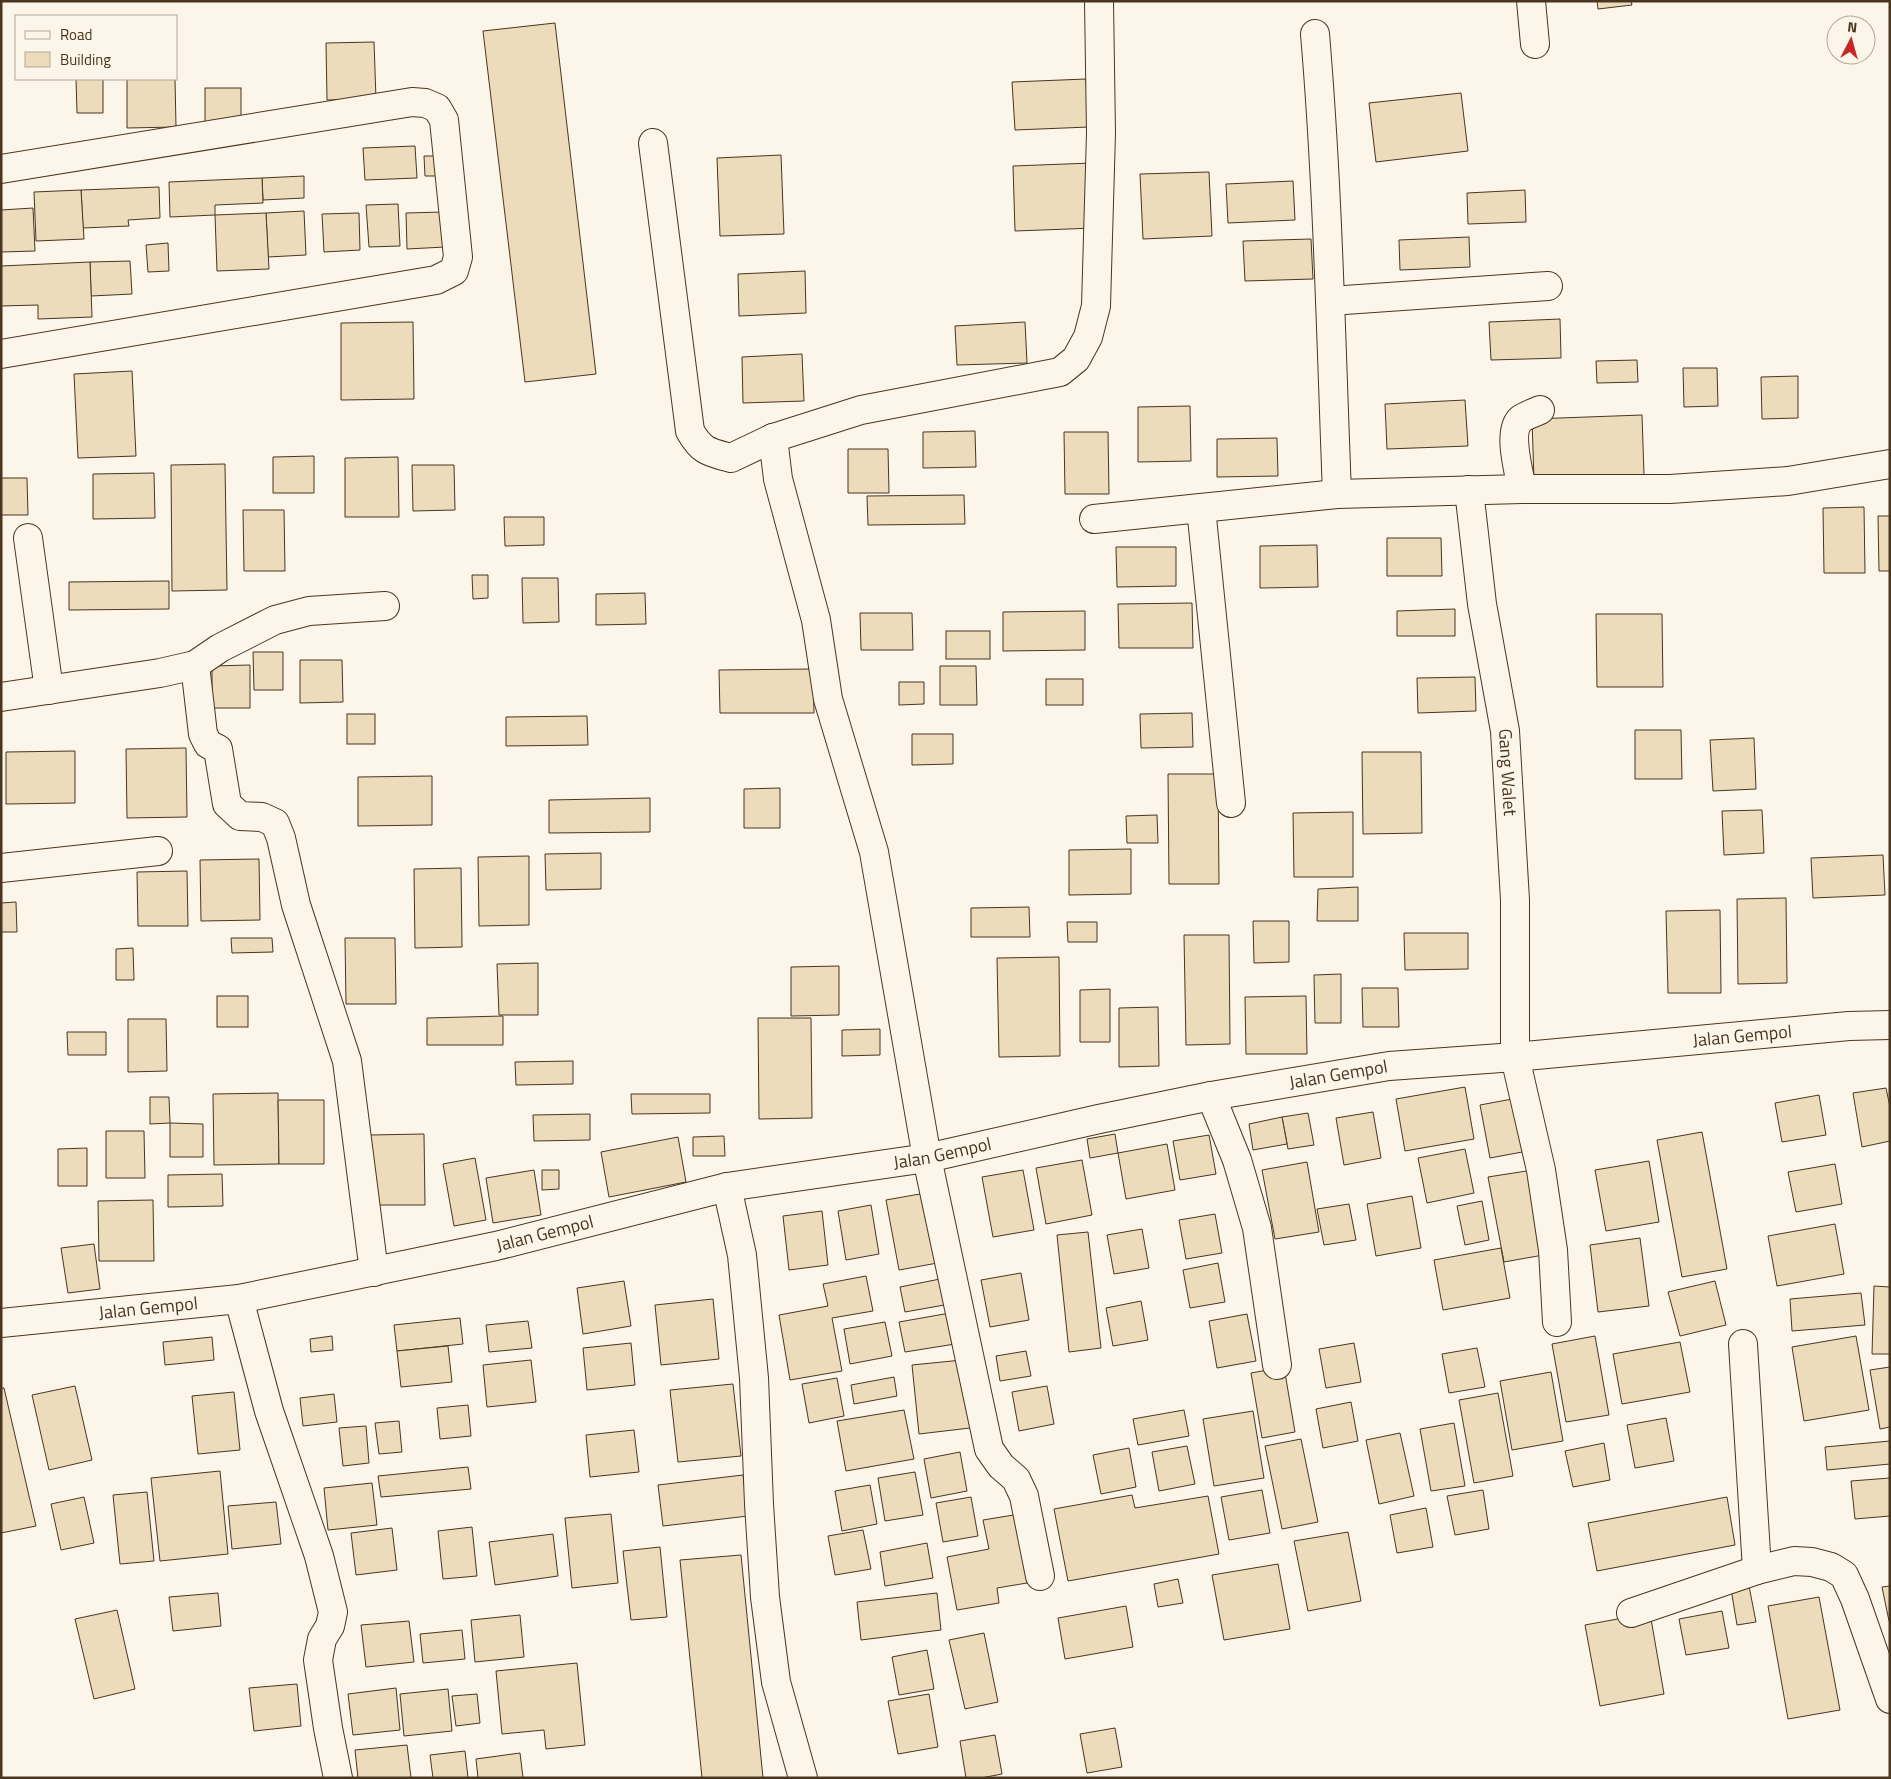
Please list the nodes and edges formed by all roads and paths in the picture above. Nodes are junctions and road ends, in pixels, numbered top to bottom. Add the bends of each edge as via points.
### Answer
1 (1100, 1) edge
2 (1531, 1) edge
3 (1315, 34) dead end
4 (1535, 44) dead end
5 (653, 143) dead end
6 (1, 169) edge
7 (1548, 286) dead end
8 (1330, 301) junction
9 (1, 354) edge
10 (1540, 410) dead end
11 (773, 438) junction
12 (1890, 464) edge
13 (1522, 489) junction
14 (1470, 490) junction
15 (1337, 494) junction
16 (1201, 508) junction
17 (1094, 519) dead end
18 (28, 538) dead end
19 (385, 606) dead end
20 (195, 665) junction
21 (49, 690) junction
22 (1, 697) edge
23 (1231, 803) dead end
24 (158, 851) dead end
25 (1, 868) edge
26 (1890, 1024) edge
27 (1515, 1057) junction
28 (1211, 1096) junction
29 (927, 1158) junction
30 (727, 1187) junction
31 (374, 1272) junction
32 (239, 1299) junction
33 (1557, 1322) dead end
34 (1, 1323) edge
35 (1743, 1344) dead end
36 (1277, 1365) dead end
37 (1757, 1570) junction
38 (1040, 1576) dead end
39 (1631, 1613) dead end
40 (1890, 1699) edge
41 (338, 1778) edge
42 (803, 1778) edge

1 - 11 street via 1101,133 1096,306 1088,337 1076,359 1060,372 861,410
2 - 4 street
3 - 8 street
5 - 11 street via 690,431 698,445 731,458
6 - 9 street via 412,102 425,103 437,108 444,120 458,257 454,271 436,280
7 - 8 street
8 - 15 street
10 - 13 street via 1521,419 1516,426 1514,439
11 - 29 street via 778,479 816,620 828,699 874,852
12 - 13 street via 1788,480 1670,489
13 - 14 street
14 - 15 street
14 - 27 street, Gang Walet via 1482,604 1505,731 1515,900
15 - 16 street
16 - 17 street
16 - 23 street
18 - 21 street
19 - 20 street via 309,611 275,620 220,648
20 - 21 street
20 - 31 street via 203,734 208,744 218,749 227,804 240,816 262,817 274,822 282,838 296,905 347,1061
21 - 22 street
24 - 25 street
26 - 27 street, Jalan Gempol
27 - 28 street, Jalan Gempol via 1388,1066
27 - 33 street, Gang Walet via 1541,1170 1553,1250
28 - 29 street, Jalan Gempol
28 - 36 street via 1237,1160 1257,1228
29 - 30 street, Jalan Gempol
29 - 38 street via 989,1449 1016,1479 1024,1496
30 - 31 street, Jalan Gempol via 496,1246
30 - 42 street via 742,1255 754,1378 765,1597 774,1672
31 - 32 street, Jalan Gempol
32 - 34 street, Jalan Gempol
32 - 41 street via 269,1411 319,1556 332,1612 318,1660
35 - 37 street
37 - 39 street
37 - 40 street via 1794,1561 1812,1562 1831,1566 1844,1575

